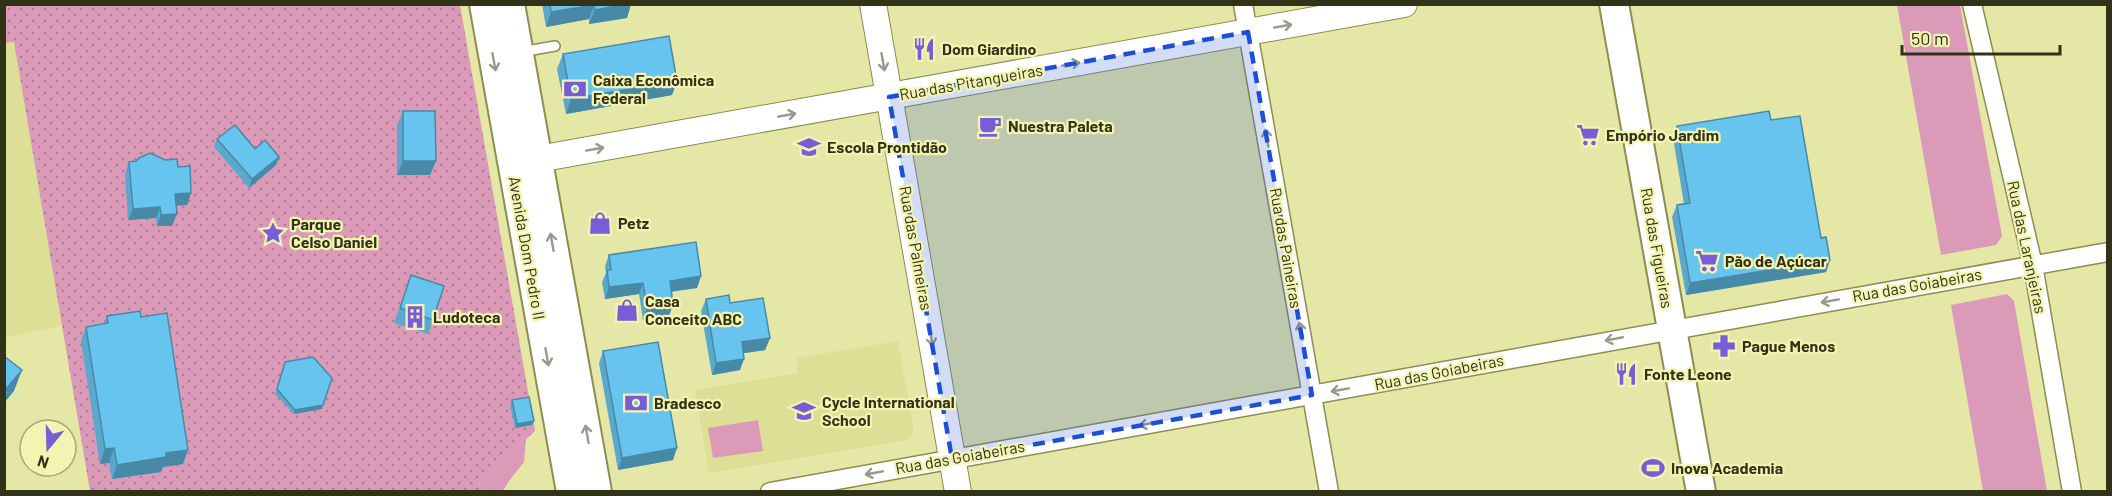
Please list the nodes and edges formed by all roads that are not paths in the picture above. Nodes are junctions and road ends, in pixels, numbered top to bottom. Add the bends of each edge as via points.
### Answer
1 (484, 4) edge
2 (510, 4) edge
3 (873, 4) edge
4 (1243, 4) edge
5 (1404, 4) edge
6 (1614, 4) edge
7 (1972, 4) edge
8 (1248, 32) junction
9 (555, 46) dead end
10 (519, 52) junction
11 (889, 96) junction
12 (538, 159) junction
13 (2108, 252) edge
14 (2032, 265) junction
15 (1672, 328) junction
16 (1312, 395) junction
17 (952, 459) junction
18 (571, 492) edge
19 (597, 492) edge
20 (770, 492) edge
21 (958, 492) edge
22 (1329, 492) edge
23 (1701, 492) edge
24 (2072, 492) edge

1 -> 18 main road, Avenida Dom Pedro II
2 - 10 main road, Avenida Dom Pedro II
3 -> 11 street, Rua das Palmeiras
4 - 8 street, Rua das Paineiras
8 -> 5 street, Rua das Pitangueiras
6 - 15 main road, Rua das Figueiras
7 - 14 street, Rua das Laranjeiras
11 -> 8 street, Rua das Pitangueiras
16 -> 8 street, Rua das Paineiras
9 - 10 lane
10 - 12 main road, Avenida Dom Pedro II
12 -> 11 street, Rua das Pitangueiras
11 -> 17 street, Rua das Palmeiras
19 -> 12 main road, Avenida Dom Pedro II
13 - 14 street, Rua das Goiabeiras
14 -> 15 street, Rua das Goiabeiras
14 - 24 street, Rua das Laranjeiras
15 -> 16 street, Rua das Goiabeiras
15 - 23 main road, Rua das Figueiras
16 -> 17 street, Rua das Goiabeiras
16 - 22 street, Rua das Paineiras
17 -> 20 street, Rua das Goiabeiras
17 - 21 street, Rua das Palmeiras

